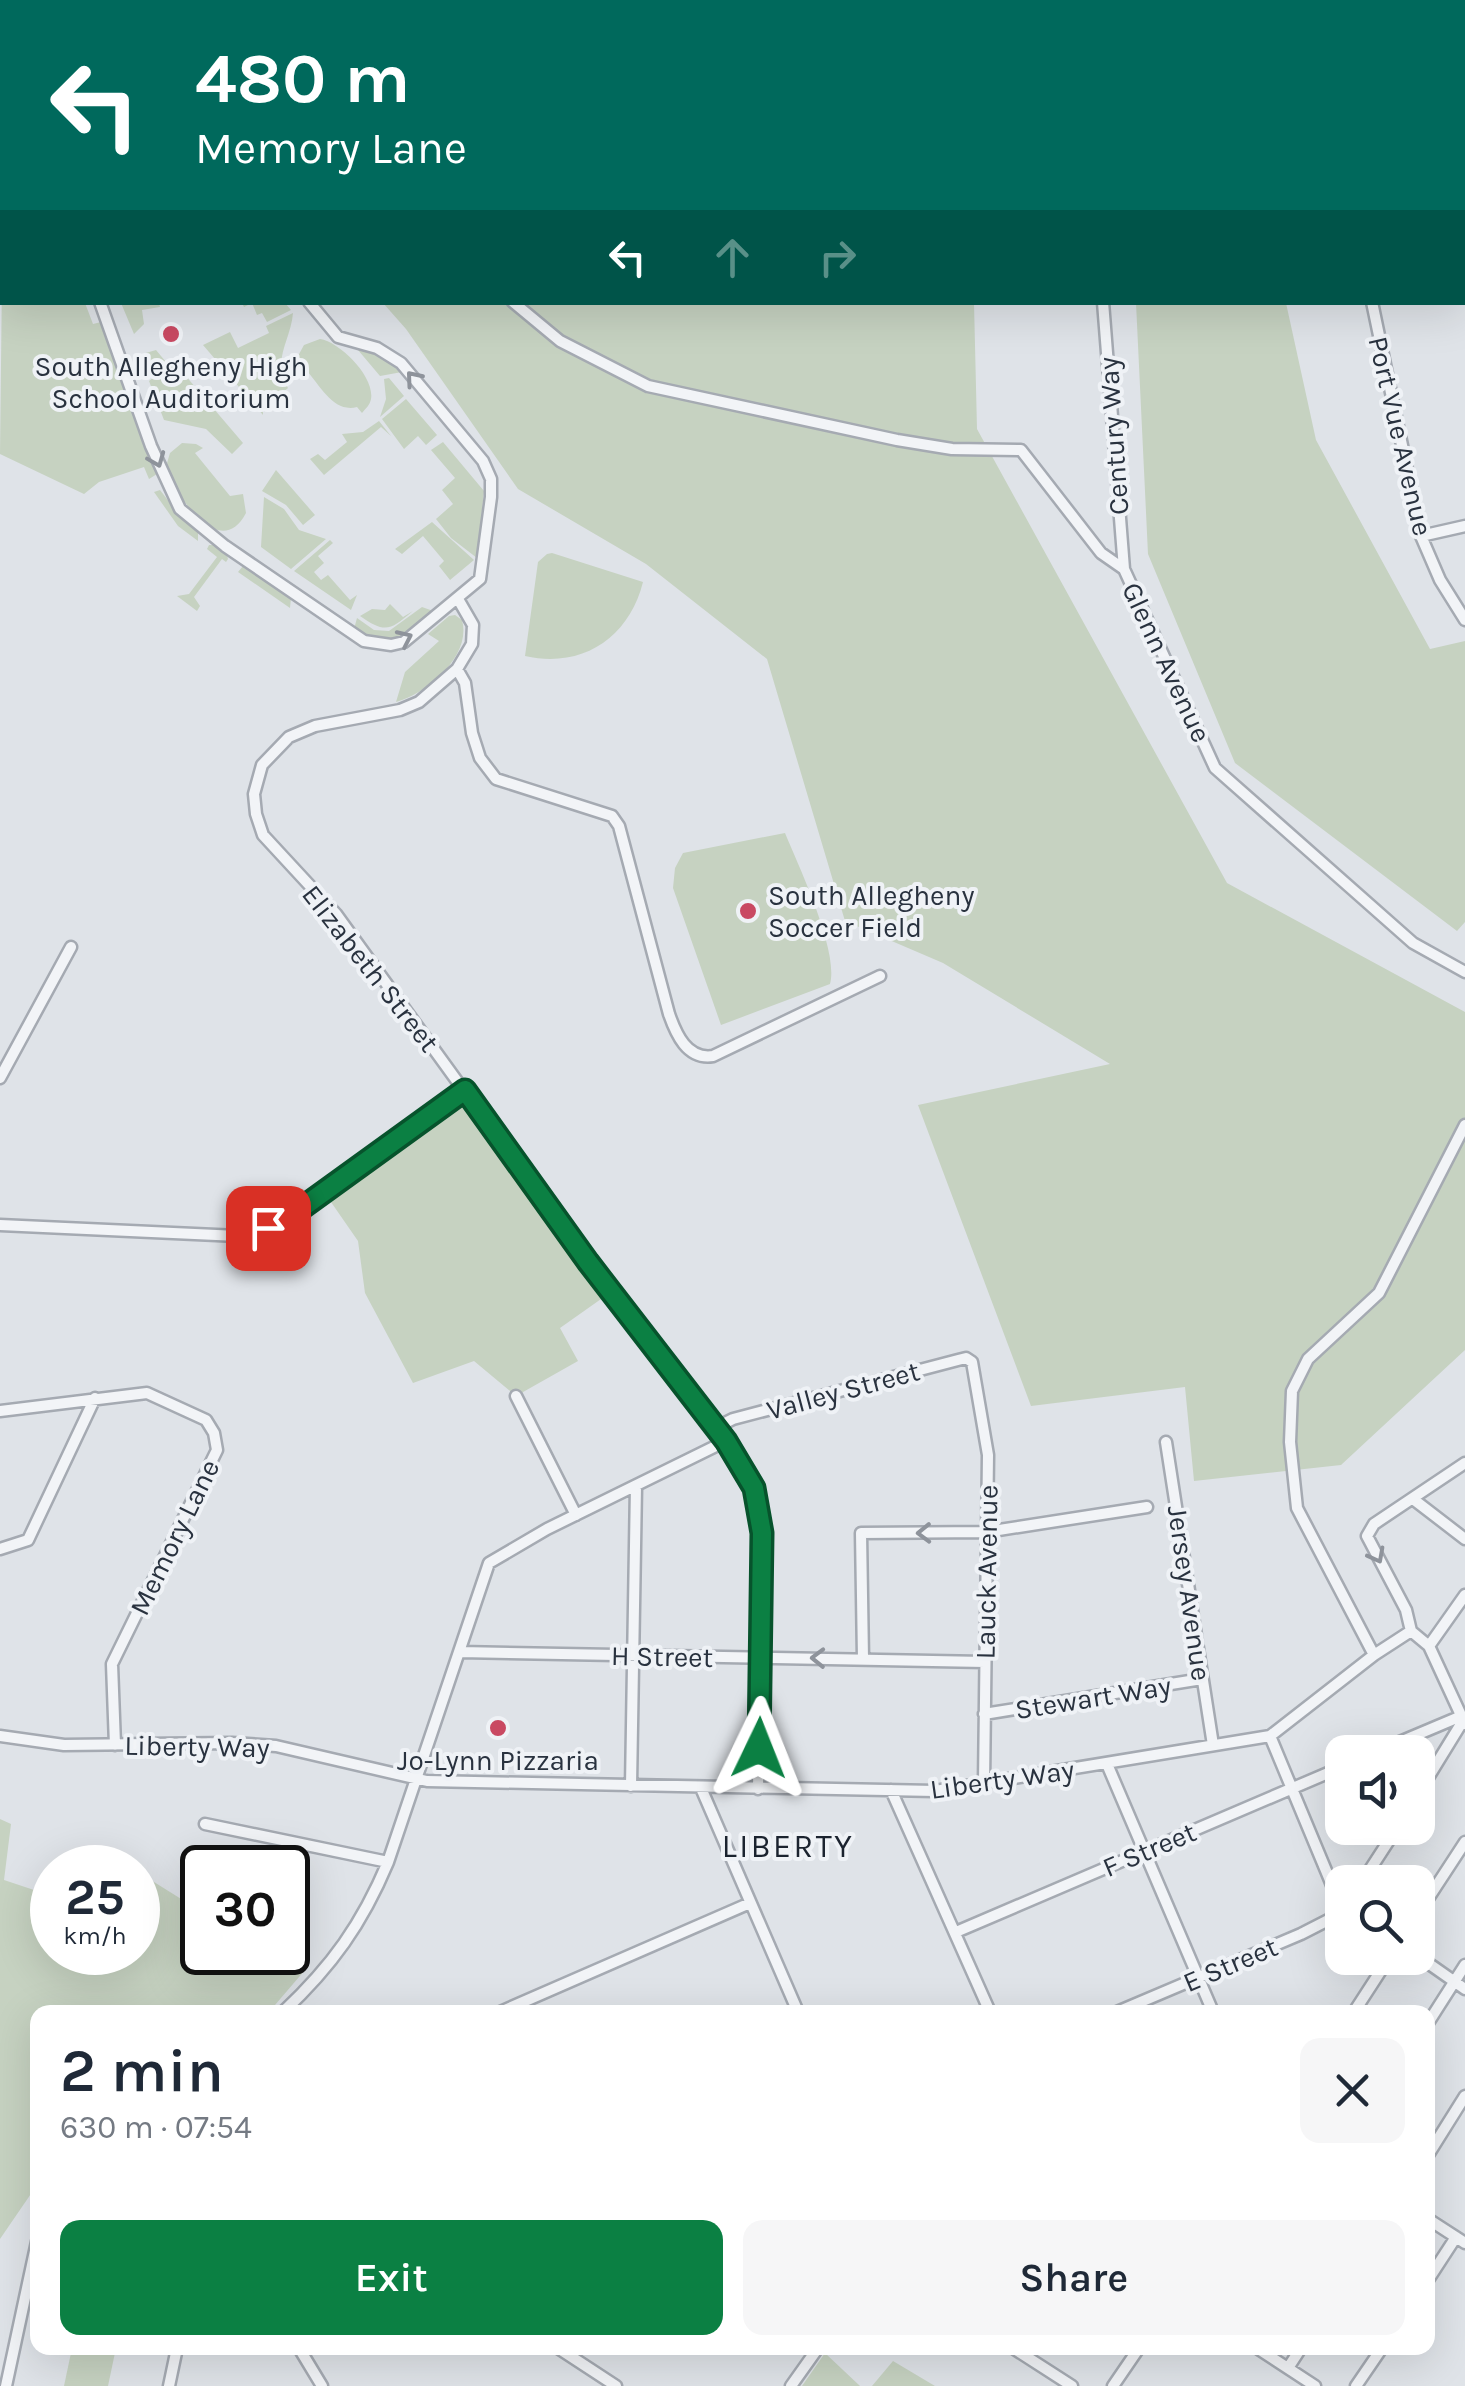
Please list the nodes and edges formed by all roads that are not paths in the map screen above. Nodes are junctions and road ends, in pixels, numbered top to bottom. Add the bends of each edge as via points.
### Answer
1 (101, 305) edge
2 (311, 305) edge
3 (517, 305) edge
4 (1103, 305) edge
5 (1373, 305) edge
6 (1465, 526) edge
7 (1421, 536) junction
8 (1124, 569) junction
9 (458, 599) junction
10 (1465, 600) edge
11 (1452, 603) junction
12 (1465, 620) edge
13 (457, 669) junction
14 (71, 947) dead end
15 (1465, 972) edge
16 (880, 976) dead end
17 (0, 1078) edge
18 (465, 1090) junction
19 (1465, 1125) edge
20 (0, 1225) edge
21 (972, 1362) joint
22 (516, 1396) dead end
23 (94, 1398) junction
24 (0, 1411) edge
25 (715, 1428) junction
26 (726, 1441) junction
27 (1166, 1442) dead end
28 (1465, 1463) edge
29 (636, 1486) junction
30 (1413, 1499) junction
31 (1147, 1507) dead end
32 (576, 1515) junction
33 (986, 1532) junction
34 (1463, 1534) edge
35 (0, 1549) edge
36 (1465, 1594) edge
37 (1411, 1631) junction
38 (1428, 1646) junction
39 (460, 1652) junction
40 (1374, 1655) junction
41 (633, 1656) junction
42 (762, 1657) junction
43 (863, 1659) junction
44 (985, 1662) junction
45 (1202, 1679) junction
46 (984, 1714) junction
47 (1463, 1720) edge
48 (1422, 1735) edge
49 (0, 1736) edge
50 (1270, 1736) junction
51 (115, 1745) junction
52 (1213, 1745) junction
53 (1107, 1764) junction
54 (1435, 1766) edge
55 (1325, 1774) edge
56 (416, 1779) junction
57 (984, 1784) junction
58 (630, 1786) junction
59 (701, 1788) junction
60 (1292, 1788) junction
61 (758, 1789) junction
62 (891, 1790) junction
63 (205, 1824) dead end
64 (1465, 1842) edge
65 (1144, 1851) junction
66 (388, 1862) junction
67 (1325, 1869) edge
68 (1435, 1888) edge
69 (750, 1903) junction
70 (1325, 1921) edge
71 (956, 1932) junction
72 (1465, 1965) edge
73 (1435, 1968) edge
74 (1379, 1975) edge
75 (1197, 1977) junction
76 (1454, 1981) junction
77 (1465, 1989) edge
78 (290, 2005) edge
79 (516, 2005) edge
80 (795, 2005) edge
81 (985, 2005) edge
82 (1133, 2005) edge
83 (1210, 2005) edge
84 (1359, 2005) edge
85 (1435, 2012) edge
86 (1465, 2096) edge
87 (1435, 2144) edge
88 (1435, 2224) edge
89 (1460, 2240) edge
90 (1435, 2271) edge
91 (30, 2274) edge
92 (176, 2355) edge
93 (303, 2355) edge
94 (569, 2355) edge
95 (813, 2355) edge
96 (1024, 2355) edge
97 (1133, 2355) edge
98 (1268, 2355) edge
99 (1296, 2355) edge
100 (1377, 2355) edge
101 (1288, 2368) junction
102 (6, 2386) edge
103 (169, 2386) edge
104 (322, 2386) edge
105 (616, 2386) edge
106 (791, 2386) edge
107 (1072, 2386) edge
108 (1113, 2386) edge
109 (1315, 2386) edge
110 (1356, 2386) edge

1 -> 9 street via 169,489 203,530 364,642 404,642
9 -> 2 street via 480,579 483,566 491,479 483,460 401,363 338,337
3 - 8 street, Glenn Avenue via 560,342 648,386 897,440 1020,450 1101,553
4 - 8 street, Century Way
5 - 7 street, Port Vue Avenue
6 - 7 street
7 - 11 street, Port Vue Avenue
8 - 15 street, Glenn Avenue via 1216,768 1413,943
9 - 13 street via 473,626 472,644
10 - 11 street
11 - 12 street, Port Vue Avenue
13 - 16 street via 480,758 496,779 612,816 619,826 668,1014 692,1053 713,1056
13 - 18 street, Elizabeth Street via 400,710 289,737 262,765 254,794 262,834 336,914
14 - 17 street
18 - 20 street via 268,1228 238,1236
18 - 25 street, Elizabeth Street
19 - 40 street via 1379,1293 1308,1360 1292,1392 1296,1508
21 - 25 street, Valley Street via 958,1360
21 - 33 street, Lauck Avenue via 988,1455
22 - 32 street
23 - 24 street, Memory Lane
23 - 35 street via 28,1540
23 - 51 street, Memory Lane via 157,1395 206,1420 217,1450 112,1664
25 - 26 street, Elizabeth Street
26 - 29 street
26 - 42 street, Elizabeth Street via 759,1504
27 - 45 street, Jersey Avenue
28 - 30 street
29 - 32 street
29 - 41 street
30 - 34 street
30 -> 37 street via 1367,1536
31 - 33 street
32 - 39 street via 489,1563
33 -> 43 street via 861,1534
33 - 44 street, Lauck Avenue
36 - 38 street
37 - 38 street
37 - 40 street, Liberty Way
38 - 47 street
39 - 41 street, H Street
39 - 56 street
40 - 50 street, Liberty Way
41 - 42 street, H Street
41 - 58 street
43 -> 42 street, H Street
42 - 61 street, Elizabeth Street
43 - 44 street, H Street
44 - 46 street, Lauck Avenue
45 - 46 street, Stewart Way
45 - 52 street, Jersey Avenue
46 - 57 street, Lauck Avenue
47 - 48 street
47 - 54 street
49 - 51 street, Liberty Way
50 - 52 street, Liberty Way
50 - 60 street
51 - 56 street, Liberty Way via 276,1746
52 - 53 street, Liberty Way
53 - 57 street, Liberty Way
53 - 65 street
55 - 60 street, F Street
56 - 58 street, Liberty Way
56 - 66 street
57 - 62 street, Liberty Way
58 - 59 street, Liberty Way
59 - 61 street, Liberty Way
59 - 69 street
60 - 65 street, F Street
60 - 67 street
61 - 62 street, Liberty Way
62 - 71 street
63 - 66 street
64 - 68 street
65 - 71 street, F Street
65 - 75 street
66 - 78 street via 368,1910 337,1956
69 - 79 street
69 - 80 street
70 - 75 street, E Street
71 - 81 street
72 - 76 street
73 - 76 street
74 - 84 street
75 - 82 street, E Street
75 - 83 street
76 - 77 street
76 - 85 street
86 - 87 street
88 - 89 street
89 - 90 street
91 - 102 street
92 - 103 street
93 - 104 street
94 - 105 street
95 - 106 street
96 - 107 street
97 - 108 street
98 - 101 street
99 - 101 street
100 - 110 street
101 - 109 street

